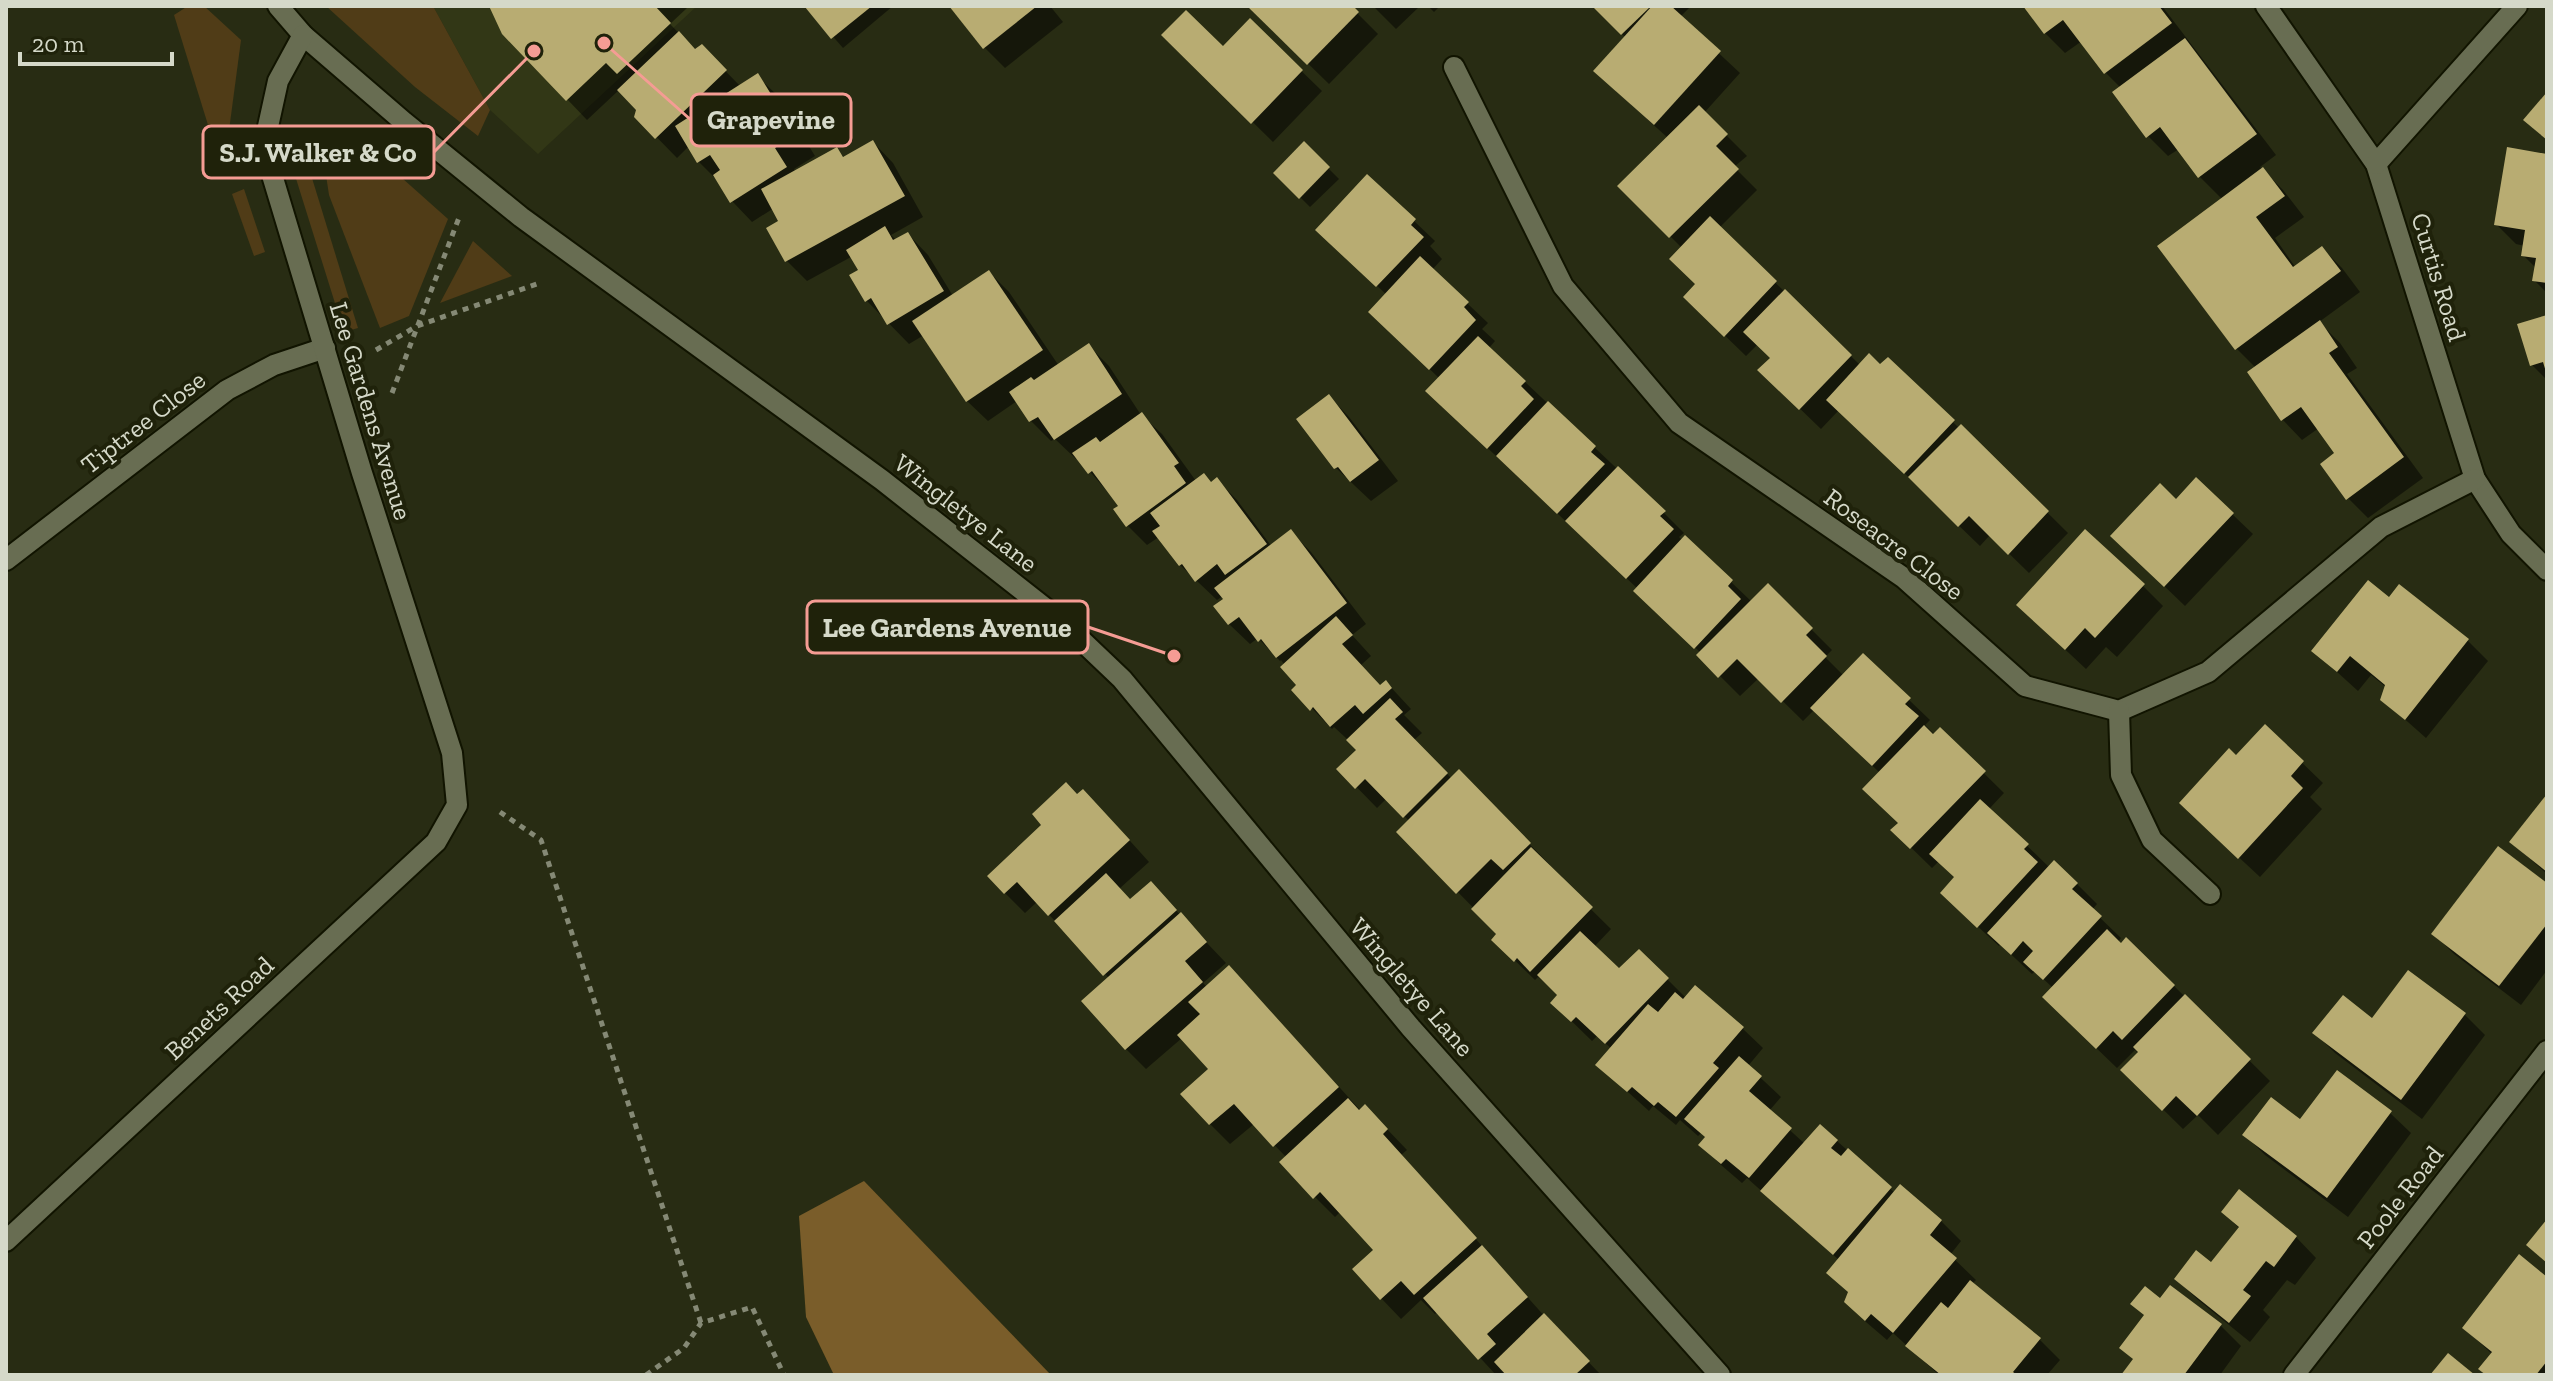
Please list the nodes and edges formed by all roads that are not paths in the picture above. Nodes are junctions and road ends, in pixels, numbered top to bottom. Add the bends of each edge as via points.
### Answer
1 (278, 6) edge
2 (2266, 6) edge
3 (2517, 6) edge
4 (303, 35) junction
5 (1454, 67) dead end
6 (2376, 164) junction
7 (325, 348) junction
8 (2475, 479) junction
9 (7, 558) edge
10 (2547, 570) edge
11 (2119, 711) junction
12 (457, 805) joint
13 (2210, 894) dead end
14 (2547, 1051) edge
15 (6, 1241) edge
16 (1720, 1375) edge
17 (2294, 1375) edge

1 - 4 street, Wingletye Lane
2 - 6 street, Curtis Road
3 - 6 street
4 - 7 street, Lee Gardens Avenue via 278,81 267,131 272,175
4 - 16 street, Wingletye Lane via 521,217 894,489 1059,619 1122,679 1411,1028
5 - 11 street, Roseacre Close via 1563,286 1679,423 1904,578 2025,686
6 - 8 street, Curtis Road
7 - 9 street, Tiptree Close via 274,365 227,390
7 - 12 street, Lee Gardens Avenue via 452,753
8 - 10 street, Curtis Road via 2511,534
8 - 11 street via 2381,527 2208,672
11 - 13 street via 2121,775 2152,840
12 - 15 street, Benets Road via 436,842
14 - 17 street, Poole Road

